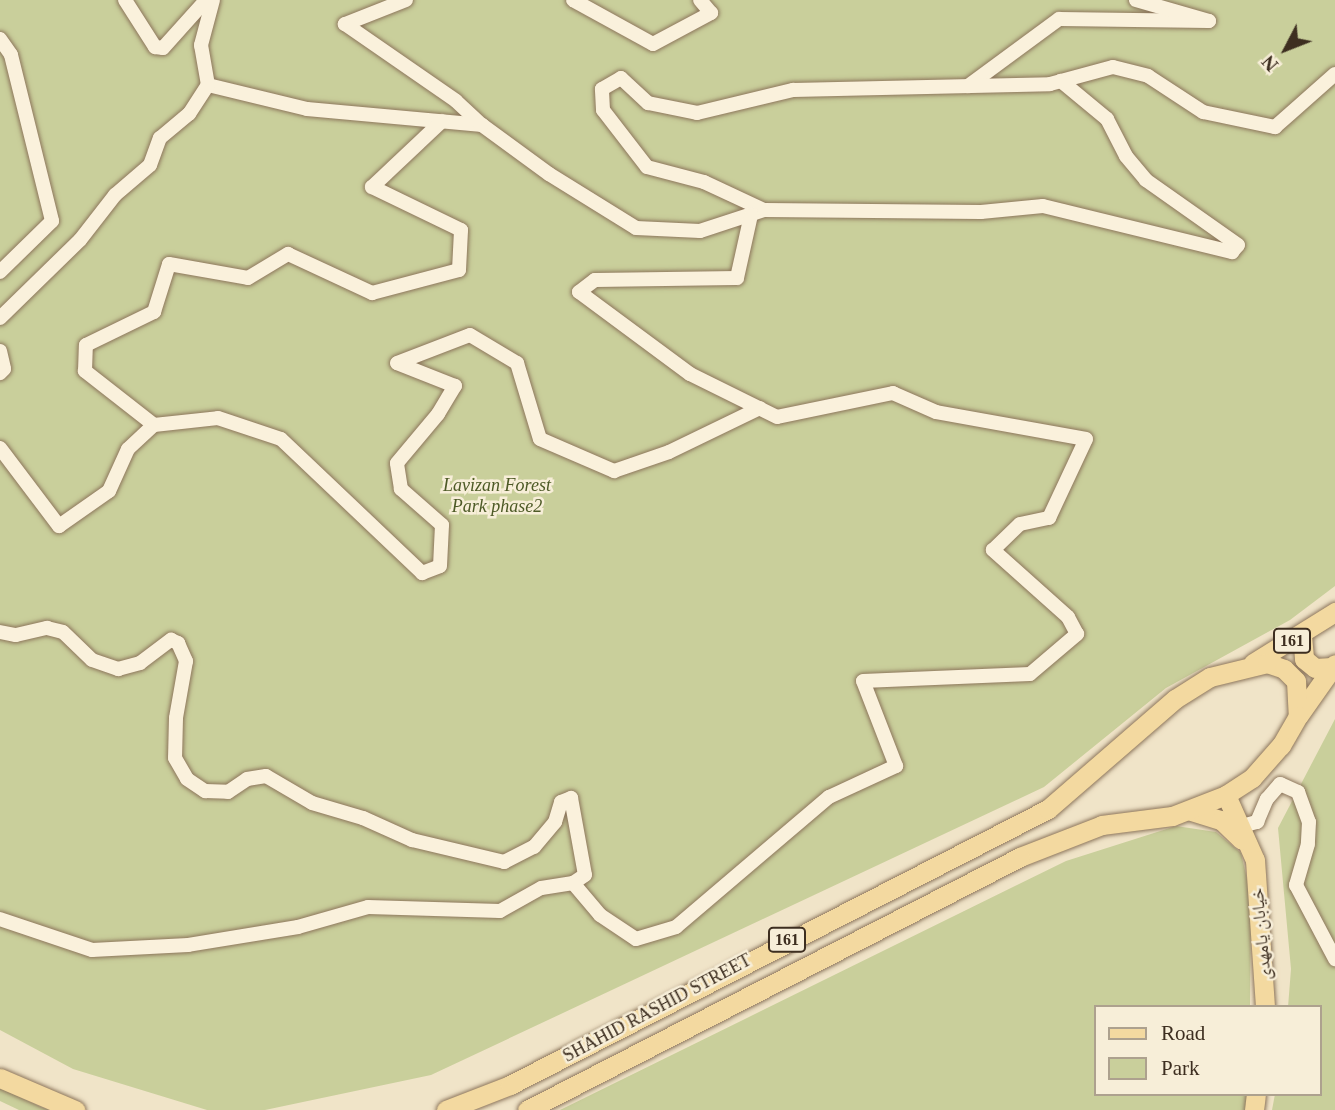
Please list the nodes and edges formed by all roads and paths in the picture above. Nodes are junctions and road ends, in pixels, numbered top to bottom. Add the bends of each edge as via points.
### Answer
1 (125, 0) edge
2 (206, 0) edge
3 (213, 0) edge
4 (406, 0) edge
5 (573, 0) edge
6 (700, 0) edge
7 (1136, 0) edge
8 (0, 38) edge
9 (1335, 74) edge
10 (1061, 81) junction
11 (208, 85) junction
12 (968, 86) junction
13 (442, 121) junction
14 (482, 125) junction
15 (758, 213) junction
16 (0, 272) edge
17 (0, 318) edge
18 (0, 351) edge
19 (0, 373) edge
20 (760, 408) junction
21 (154, 425) junction
22 (0, 448) edge
23 (1335, 612) edge
24 (0, 632) edge
25 (1302, 635) junction
26 (1333, 665) edge
27 (1246, 667) junction
28 (1298, 716) junction
29 (1226, 795) junction
30 (1191, 811) junction
31 (1242, 826) junction
32 (1255, 860) junction
33 (573, 883) junction
34 (0, 919) edge
35 (1335, 959) edge
36 (1265, 1005) edge
37 (0, 1078) edge
38 (529, 1109) edge
39 (75, 1110) edge
40 (446, 1110) edge

1 - 2 street via 155,47 163,48
3 - 11 street via 201,45
4 - 14 street via 345,24 456,101
5 - 6 street via 653,44 711,13
7 - 12 street via 1209,21 1059,19
8 - 16 street via 11,55 52,221
9 - 10 street via 1275,127 1203,112 1148,76 1114,67
10 - 12 street
10 - 15 street via 1107,119 1126,156 1146,180 1238,245 1232,251 1209,250 1043,206 981,212
11 - 13 street via 307,109
11 - 17 street via 189,114 160,138 150,165 115,195 80,240
12 - 15 street via 793,90 697,113 648,103 621,78 601,89 603,110 647,167 704,182
13 - 14 street
13 - 21 street via 372,187 461,230 459,270 372,293 288,254 248,278 169,264 154,312 86,345 85,371
14 - 15 street via 636,228 700,231
15 - 20 street via 737,278 595,280 579,292 690,374
18 - 19 street via 4,369
20 - 21 street via 669,452 614,471 540,439 517,363 470,335 397,363 455,386 439,414 397,463 401,489 442,525 440,566 422,573 281,439 218,418
20 - 33 street via 777,417 893,393 936,412 1086,439 1049,518 1020,524 993,550 1068,617 1077,634 1030,674 863,681 897,766 829,797 676,927 636,939 600,915
21 - 22 street via 128,449 109,491 59,526
23 - 25 main road, 161
24 - 33 street via 16,635 47,628 62,632 92,660 117,669 140,663 171,640 178,643 186,661 175,758 187,779 205,791 228,792 247,779 266,776 312,803 363,818 412,840 503,862 534,846 555,822 561,802 571,798 585,875
25 - 26 main road via 1304,659 1315,668
25 - 27 main road, 161
26 - 28 main road, 161
27 - 28 main road via 1268,663 1284,669 1296,681
27 - 40 main road, SHAHID RASHID STREET / 161 via 1210,677 1175,699 1048,809 973,851 846,909 510,1085
28 - 29 main road, SHAHID RASHID STREET via 1268,762
29 - 30 main road, SHAHID RASHID STREET
29 - 31 main road
30 - 32 main road via 1221,820 1235,831
30 - 38 main road, SHAHID RASHID STREET / 161 via 1102,825 1020,857
31 - 32 main road
31 - 35 street via 1261,818 1266,799 1280,784 1298,792 1309,822 1296,885
32 - 36 main road, خیابان یامهدی
33 - 34 street via 541,888 500,911 368,907 237,940 115,950 92,950
37 - 39 main road

